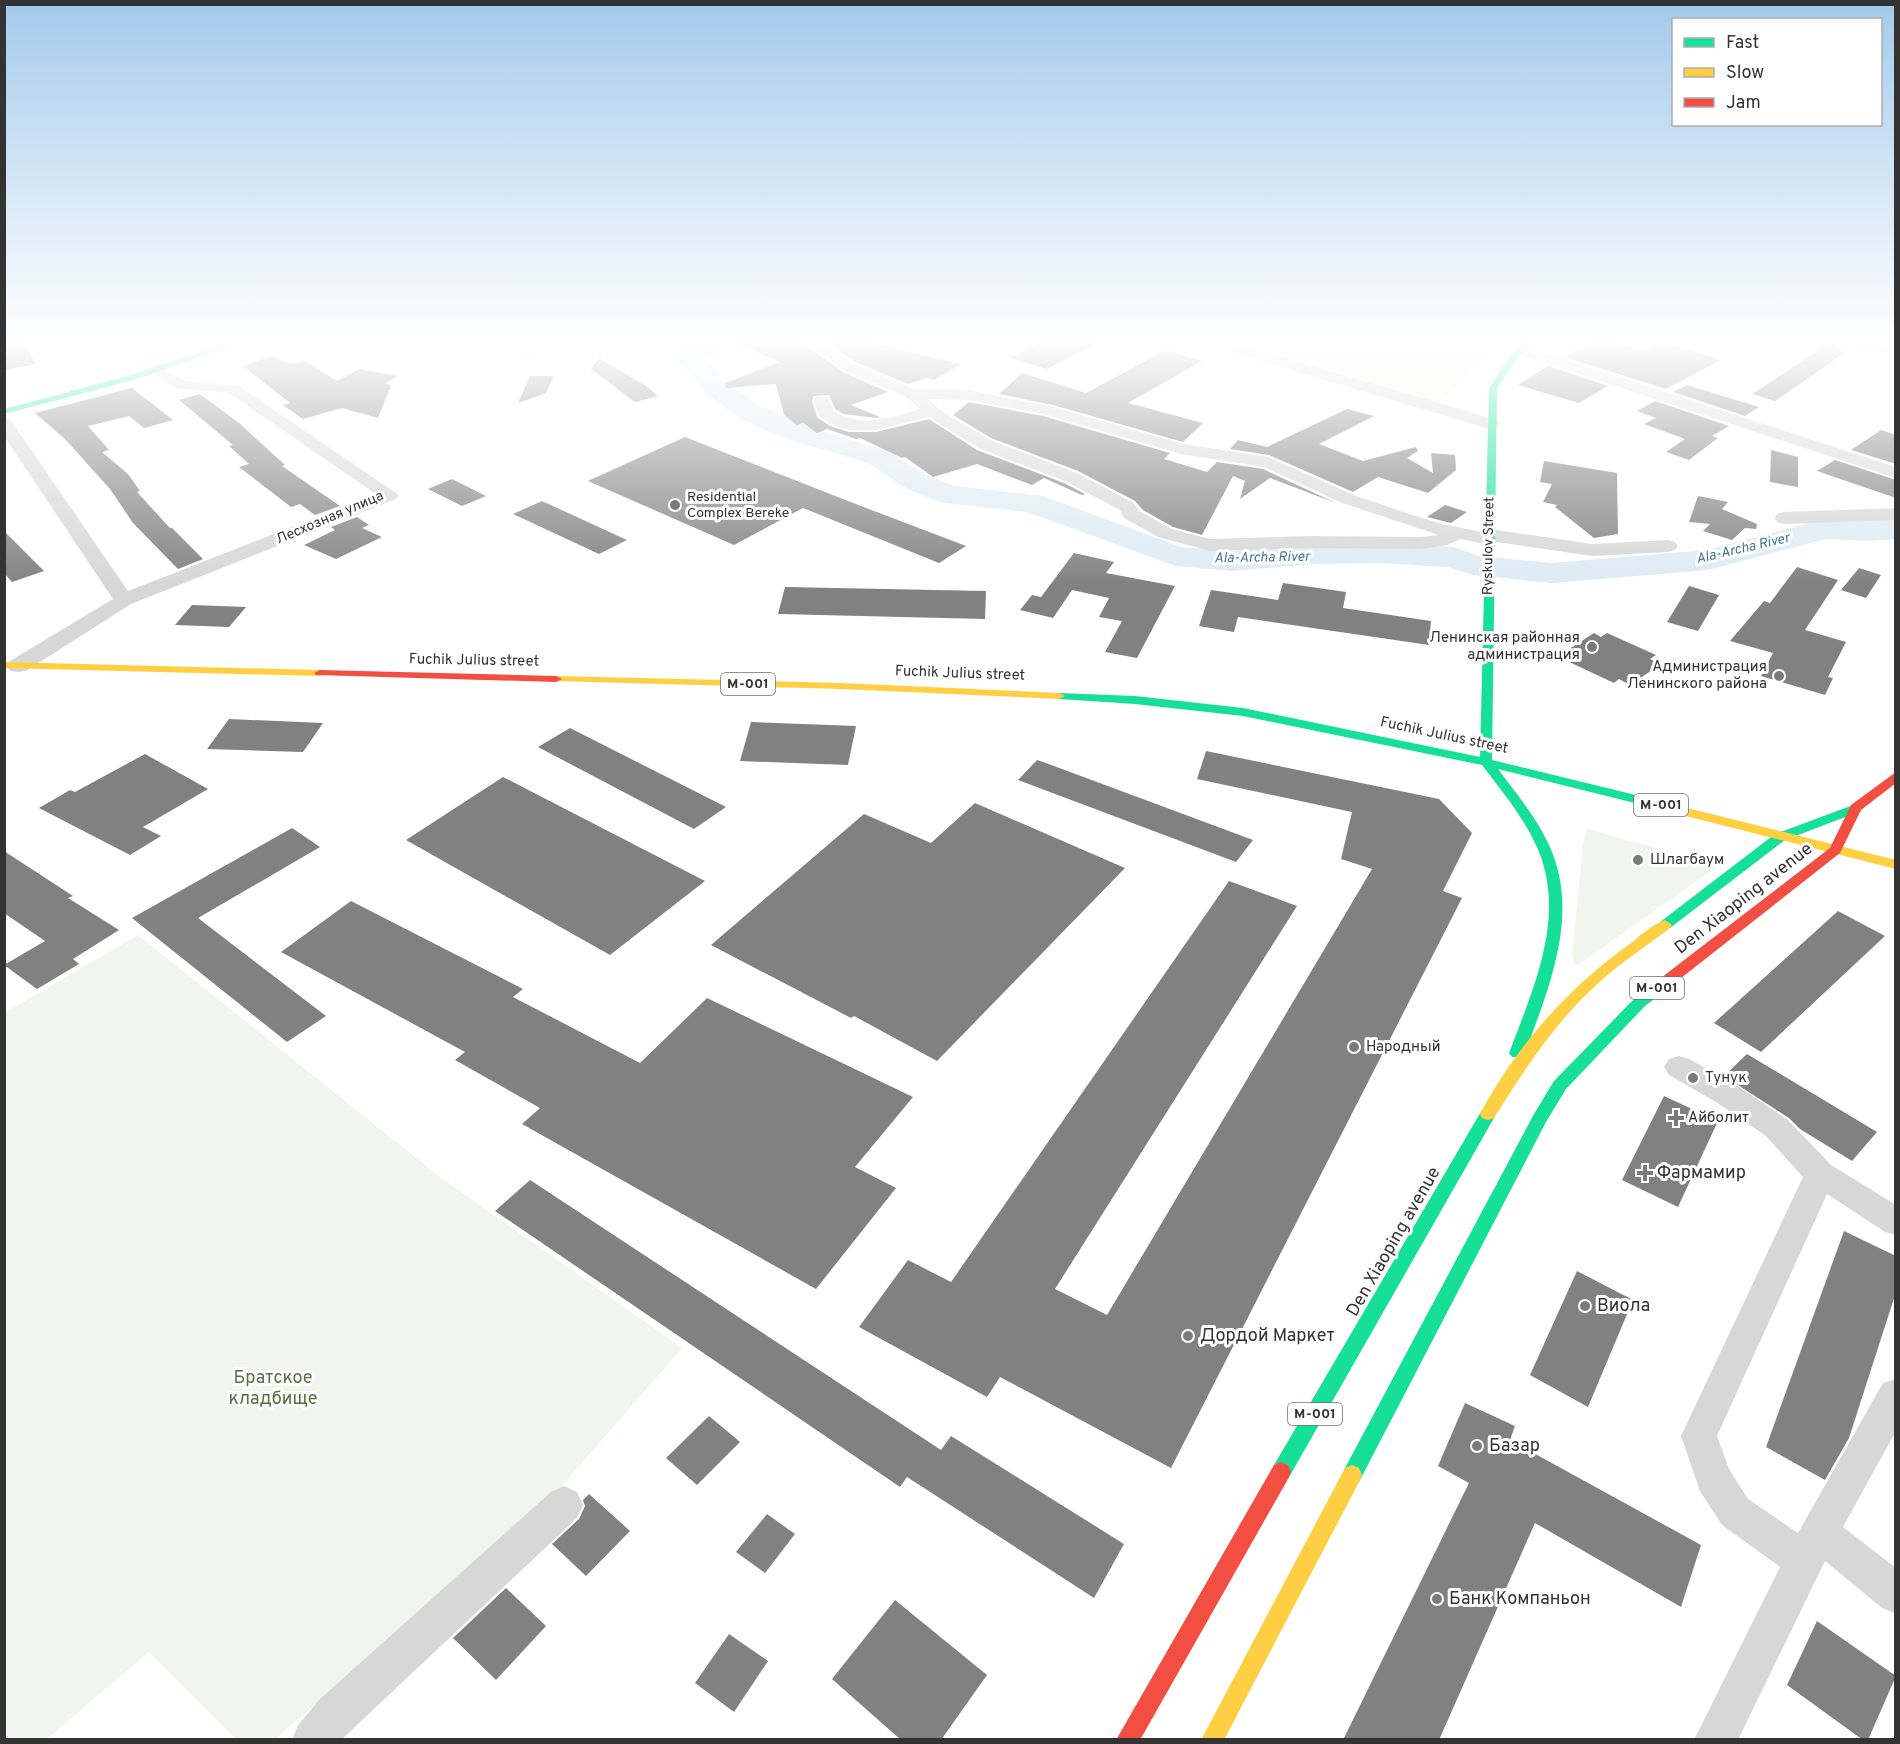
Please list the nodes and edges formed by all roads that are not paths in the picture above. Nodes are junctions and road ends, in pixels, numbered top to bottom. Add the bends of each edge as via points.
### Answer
1 (4, 423) edge
2 (285, 423) edge
3 (844, 423) edge
4 (882, 423) edge
5 (951, 423) edge
6 (1099, 423) edge
7 (1751, 423) edge
8 (1492, 424) edge
9 (1896, 473) edge
10 (1896, 514) edge
11 (1784, 518) dead end
12 (1458, 533) junction
13 (1489, 541) junction
14 (1668, 546) dead end
15 (124, 600) junction
16 (11, 665) edge
17 (1486, 762) junction
18 (1896, 776) edge
19 (1856, 808) junction
20 (1780, 837) junction
21 (1835, 850) junction
22 (1896, 865) edge
23 (1679, 1067) dead end
24 (1504, 1088) junction
25 (1820, 1174) junction
26 (1896, 1222) edge
27 (1896, 1395) edge
28 (564, 1505) dead end
29 (1812, 1546) junction
30 (1896, 1594) edge
31 (313, 1740) edge
32 (1126, 1740) edge
33 (1212, 1740) edge
34 (1715, 1740) edge

1 - 15 street
2 - 15 street, Лесхозная улица via 390,495
3 - 4 street
5 - 12 street via 984,444 1071,477 1128,507 1131,514 1165,533 1210,545 1421,543
6 - 12 street via 1181,449 1268,462 1348,499
7 - 9 street
8 - 13 main road, Ryskulov Street
10 - 11 street
12 - 13 street
13 - 14 street via 1548,542 1592,550
13 - 17 main road, Ryskulov Street
15 - 16 street via 105,615
16 - 17 main road, Fuchik Julius street / М-001 via 841,686 1106,698 1244,712
17 - 20 main road, Fuchik Julius street / М-001
17 - 24 main road via 1530,824 1552,869 1556,889 1553,935 1542,982
18 - 19 main road
19 - 20 main road, Den Xiaoping avenue
19 - 21 main road
20 - 21 main road, Fuchik Julius street / М-001
20 - 24 main road, Den Xiaoping avenue / M-001 via 1589,983 1554,1021
21 - 22 main road, Fuchik Julius street
21 - 33 main road, Den Xiaoping avenue / M-001 via 1640,1002 1560,1085
23 - 25 street via 1777,1128
24 - 32 main road, Den Xiaoping avenue / M-001
25 - 26 street
25 - 29 street via 1699,1436 1713,1478 1735,1512
27 - 29 street
28 - 31 street via 335,1714
29 - 30 street
29 - 34 street

